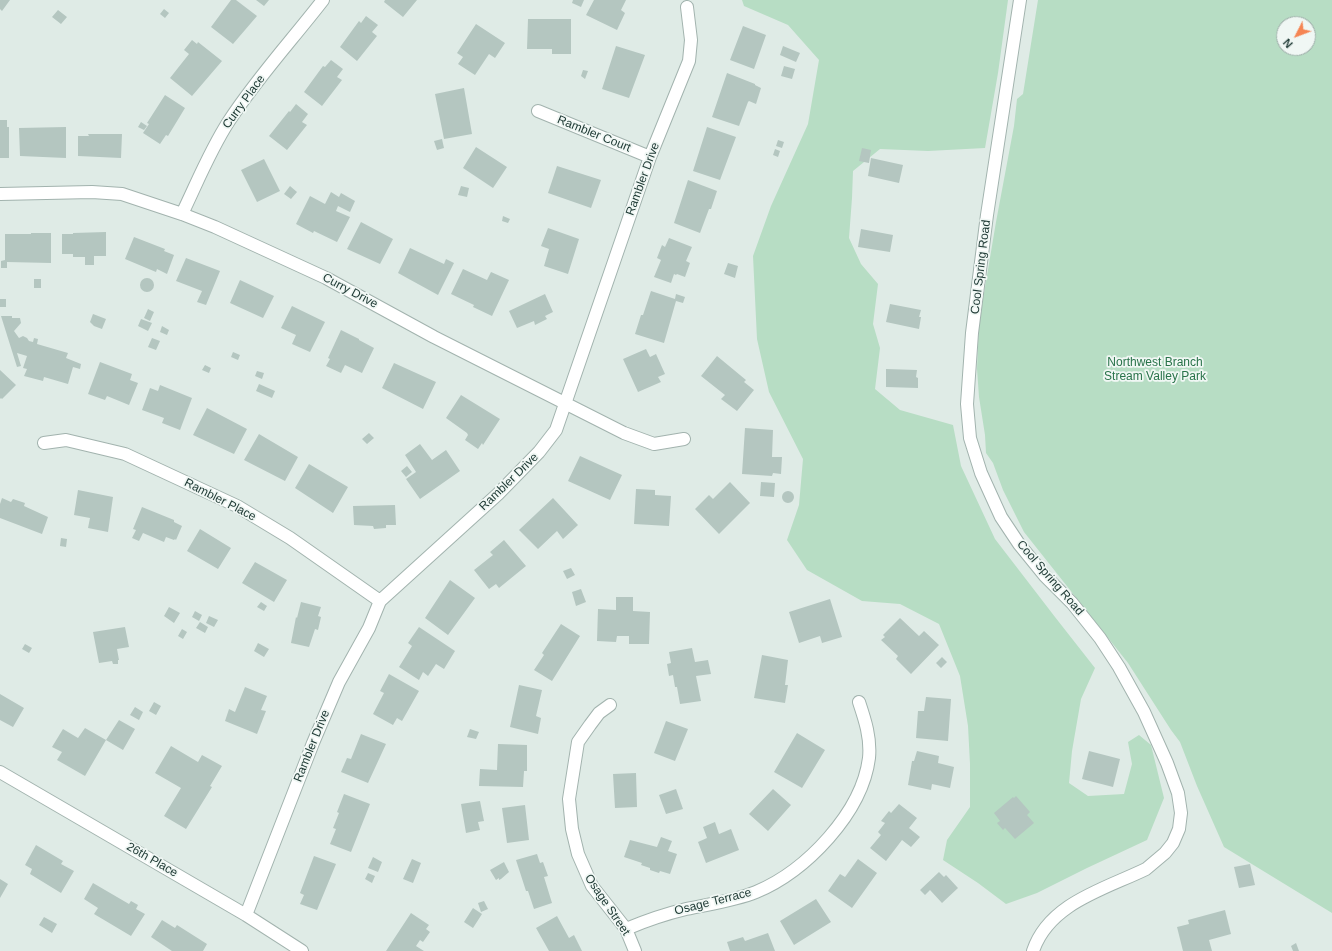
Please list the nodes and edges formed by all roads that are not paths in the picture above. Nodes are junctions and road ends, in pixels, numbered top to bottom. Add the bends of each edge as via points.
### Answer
1 (324, 0) edge
2 (1020, 0) edge
3 (687, 7) dead end
4 (538, 111) dead end
5 (650, 157) junction
6 (0, 194) edge
7 (182, 214) junction
8 (565, 403) junction
9 (684, 439) dead end
10 (44, 443) dead end
11 (380, 601) junction
12 (859, 702) dead end
13 (610, 705) dead end
14 (0, 772) edge
15 (246, 915) junction
16 (626, 929) junction
17 (302, 951) edge
18 (635, 951) edge
19 (1034, 951) edge

1 - 7 street, Curry Place via 228,122
2 - 19 street, Cool Spring Road via 972,333 967,404 970,438 981,473 1011,533 1044,576 1072,603 1119,666 1144,712 1167,763 1178,793 1181,813 1179,829 1173,843 1156,862 1063,910 1042,931
3 - 5 street, Rambler Drive via 691,40 689,61
4 - 5 street, Rambler Court
5 - 8 street, Rambler Drive
6 - 7 street, Curry Drive via 122,194
7 - 8 street, Curry Drive via 326,278 434,337
8 - 9 street, Curry Drive via 624,433 654,444
8 - 11 street, Rambler Drive via 556,430 535,457
10 - 11 street, Rambler Place via 66,440 125,454 229,503 290,538
11 - 15 street, Rambler Drive via 369,628 339,682
12 - 16 street, Osage Terrace via 869,740 866,770 854,803 819,849 792,872 756,892 656,917
13 - 16 street, Osage Street via 600,713 578,742 569,799 572,829 584,871 596,891
14 - 15 street, 26th Place
15 - 17 street, 26th Place
16 - 18 street, Osage Street

